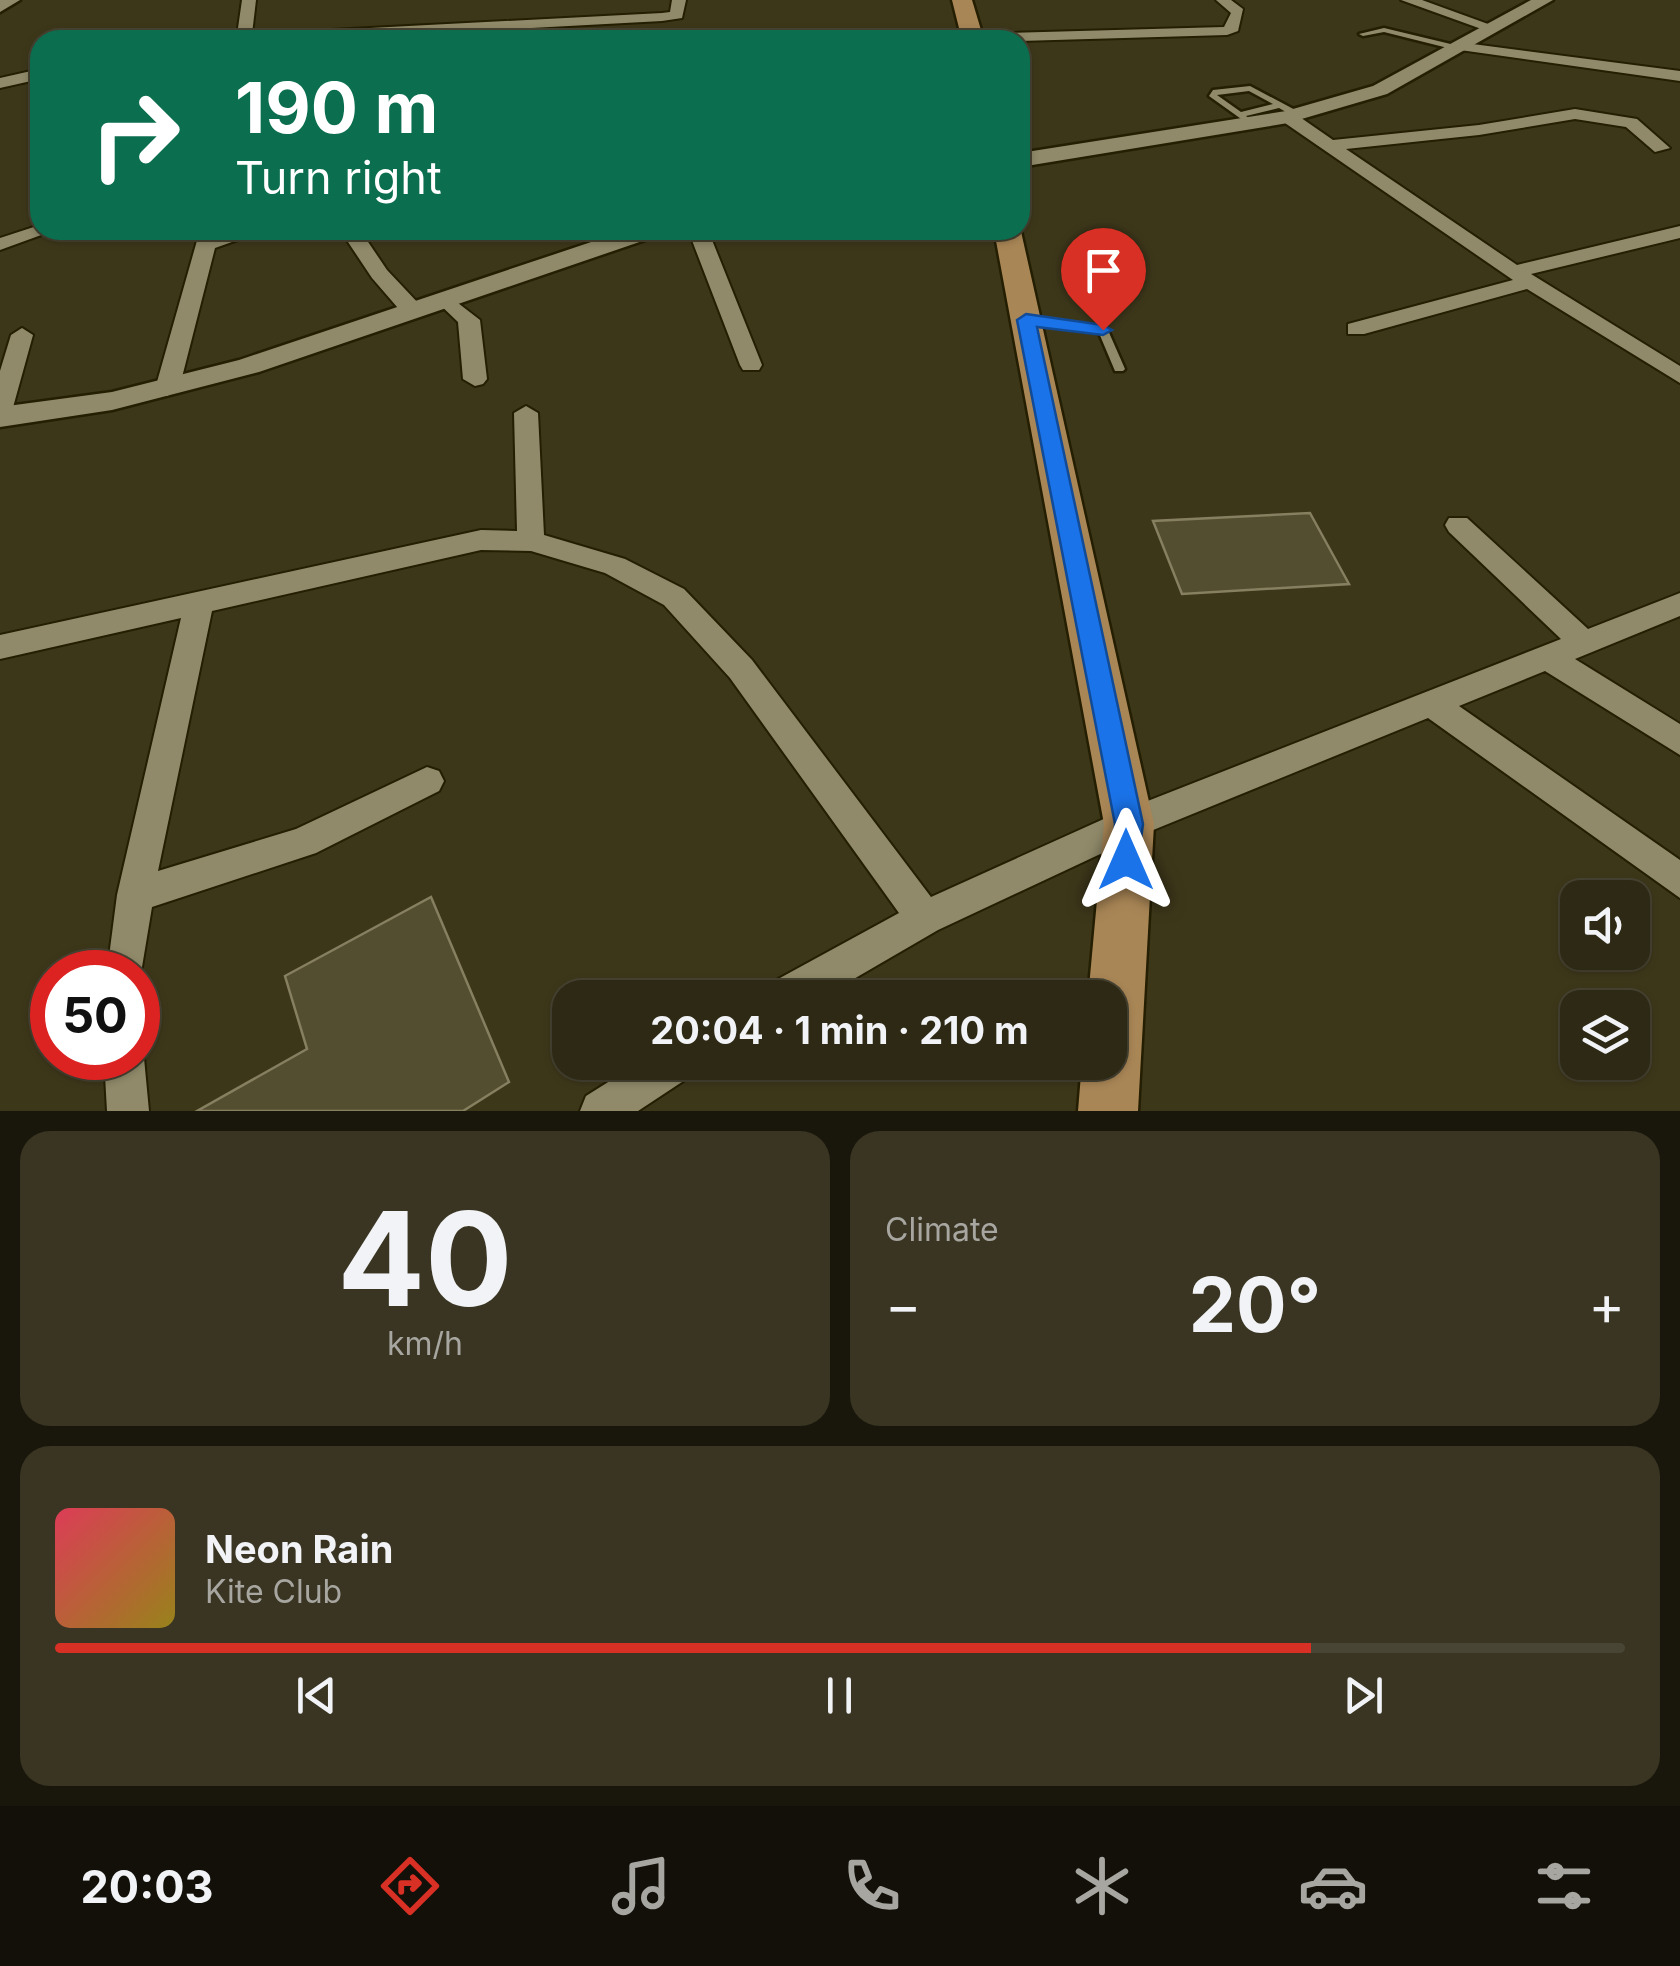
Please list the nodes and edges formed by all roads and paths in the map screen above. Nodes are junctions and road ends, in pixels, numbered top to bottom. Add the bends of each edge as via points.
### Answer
1 (11, 0) edge
2 (249, 0) edge
3 (678, 0) edge
4 (962, 0) edge
5 (1223, 0) edge
6 (1408, 0) edge
7 (1544, 0) edge
8 (0, 7) edge
9 (1492, 28) junction
10 (240, 30) edge
11 (411, 30) edge
12 (970, 30) edge
13 (1363, 34) dead end
14 (1030, 37) edge
15 (1463, 48) junction
16 (30, 76) edge
17 (1680, 76) edge
18 (0, 83) edge
19 (1288, 112) junction
20 (1246, 119) junction
21 (1333, 145) junction
22 (1660, 148) dead end
23 (1030, 158) edge
24 (1680, 232) edge
25 (30, 235) edge
26 (209, 240) edge
27 (357, 240) edge
28 (621, 240) edge
29 (702, 240) edge
30 (1010, 240) edge
31 (0, 244) edge
32 (1522, 277) junction
33 (445, 298) junction
34 (412, 310) junction
35 (1026, 320) junction
36 (1356, 328) dead end
37 (22, 335) dead end
38 (751, 365) dead end
39 (1120, 369) dead end
40 (1680, 376) edge
41 (474, 379) dead end
42 (167, 389) junction
43 (526, 413) dead end
44 (0, 414) edge
45 (1458, 525) dead end
46 (530, 541) junction
47 (199, 602) junction
48 (1680, 604) edge
49 (1584, 642) junction
50 (0, 646) edge
51 (1548, 657) junction
52 (1432, 704) junction
53 (1680, 741) edge
54 (428, 781) dead end
55 (1129, 824) junction
56 (1680, 880) edge
57 (135, 895) junction
58 (925, 918) junction
59 (129, 950) edge
60 (815, 980) edge
61 (126, 1080) edge
62 (648, 1080) edge
63 (128, 1111) edge
64 (601, 1111) edge
65 (1108, 1111) edge

1 - 8 street
2 - 10 street
3 - 11 street via 676,14 662,17
4 - 12 main road
5 - 14 street via 1238,12 1227,30
6 - 9 street
7 - 9 street
9 - 15 street
13 - 15 lane via 1384,30
15 - 17 street
15 - 19 street via 1380,90
16 - 18 street
19 - 20 street
19 - 20 lane via 1243,87 1216,92
19 - 21 street
20 - 23 street
21 - 22 street via 1575,114 1631,123
21 - 32 street
24 - 32 street
25 - 31 street
26 - 42 street
27 - 34 street
28 - 33 street
29 - 38 street
30 - 35 main road
32 - 36 street
32 - 40 street
33 - 34 street
33 - 41 street via 469,320
34 - 42 street
35 - 39 lane via 1103,330
35 - 55 main road
37 - 44 street
42 - 44 street
43 - 46 street
45 - 49 street
46 - 47 street via 481,540
46 - 58 street via 615,566 674,596 741,669
47 - 50 street
47 - 57 street
48 - 49 street
49 - 51 street
51 - 52 street
51 - 53 street
52 - 55 street
52 - 56 street
54 - 57 street via 304,842
55 - 58 street
55 - 65 main road
57 - 59 street
58 - 60 street
61 - 63 street
62 - 64 street

